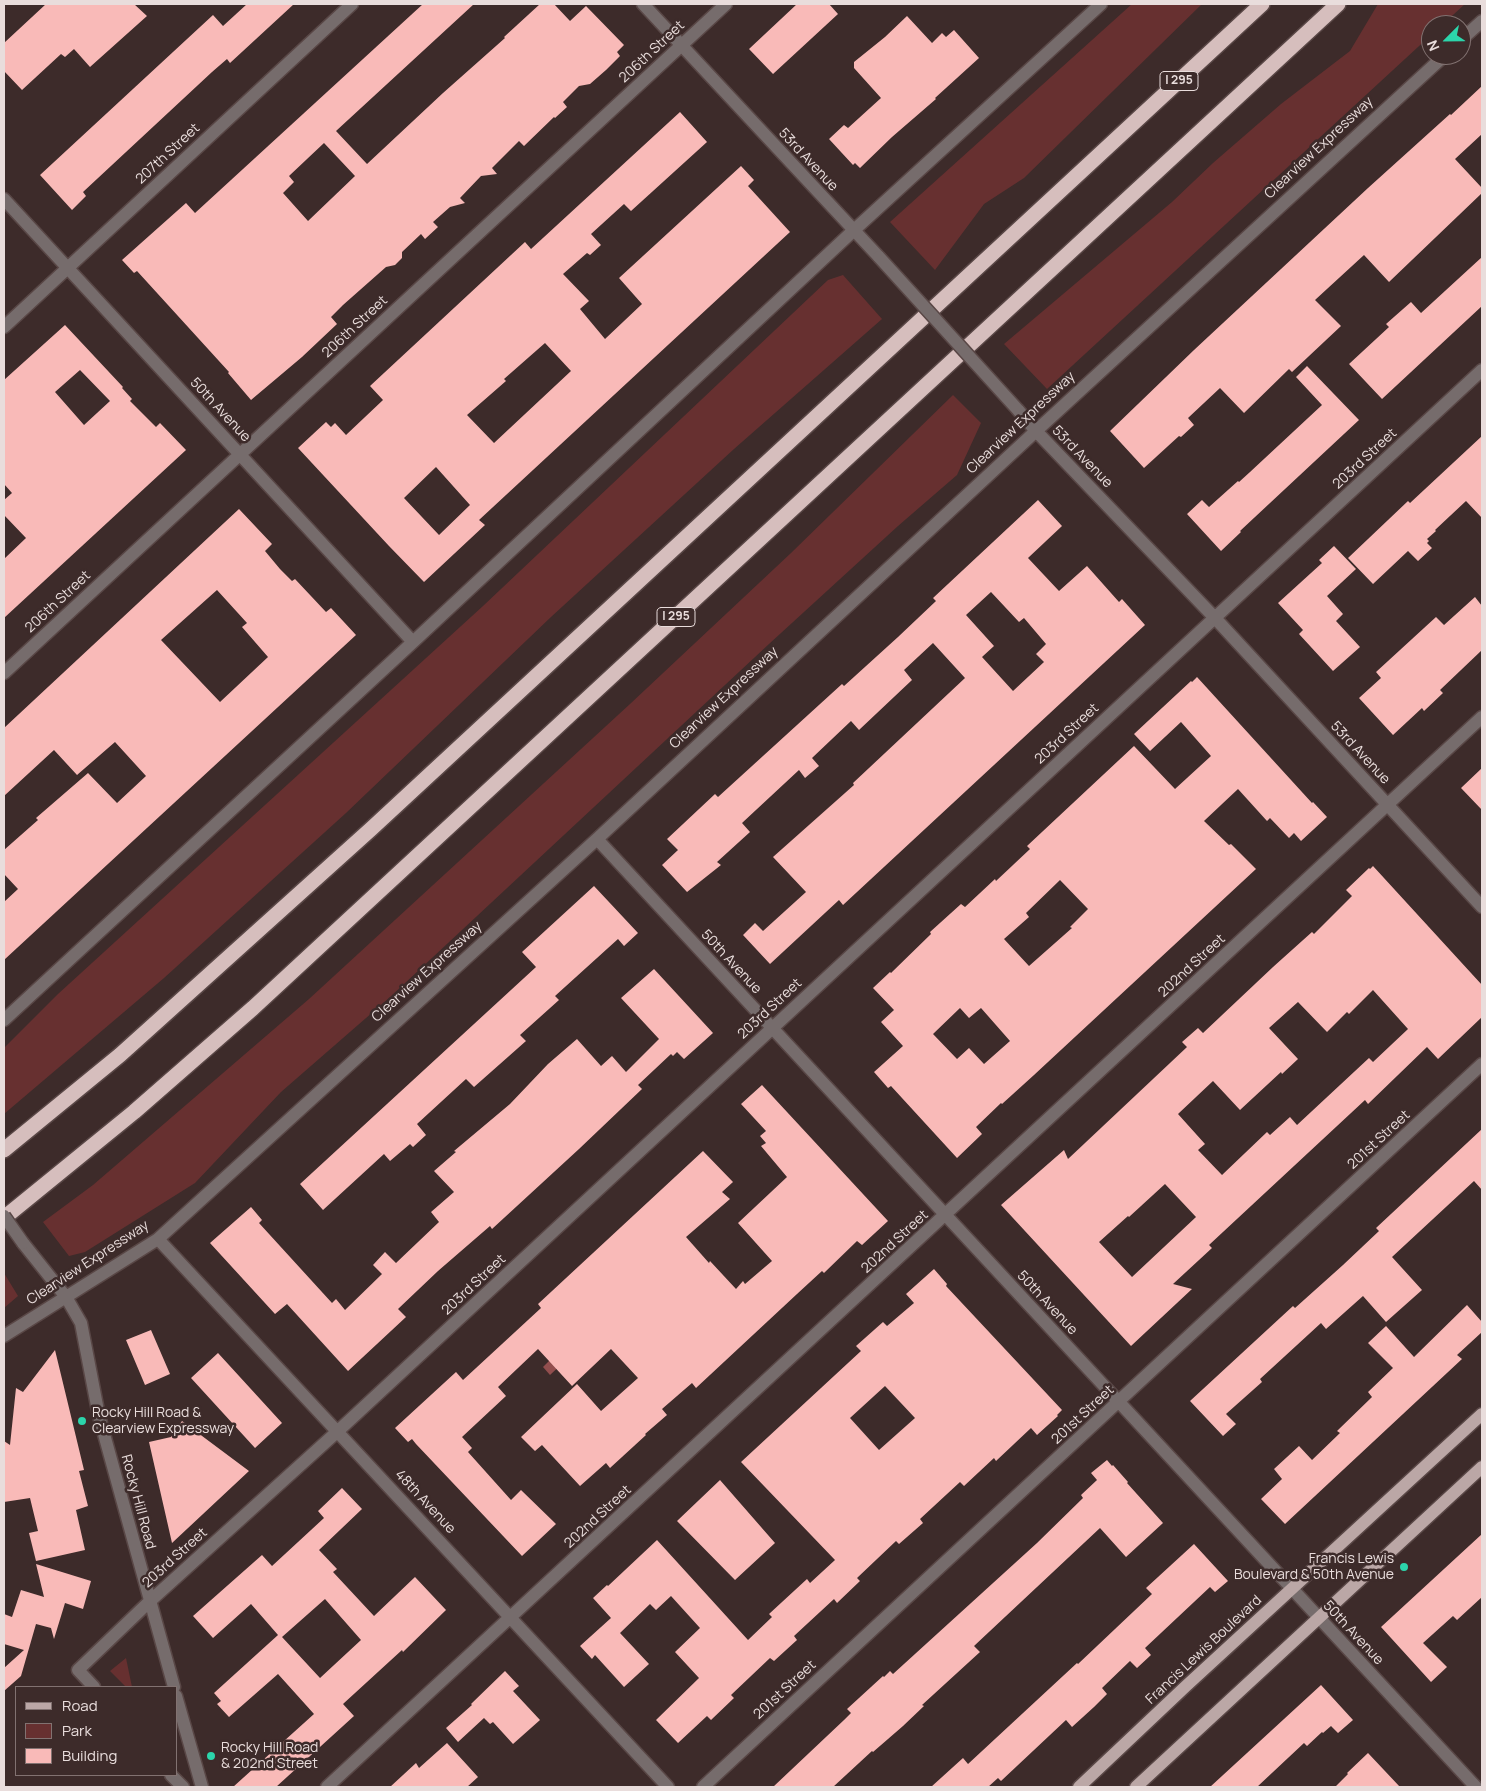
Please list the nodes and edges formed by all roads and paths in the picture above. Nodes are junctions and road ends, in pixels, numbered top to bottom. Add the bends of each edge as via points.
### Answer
1 (352, 4) edge
2 (643, 4) edge
3 (726, 4) edge
4 (1100, 4) edge
5 (1262, 4) edge
6 (1338, 4) edge
7 (1482, 21) edge
8 (1471, 31) edge
9 (682, 46) junction
10 (1434, 65) edge
11 (4, 199) edge
12 (853, 231) junction
13 (68, 267) junction
14 (4, 327) edge
15 (1482, 370) edge
16 (1036, 431) junction
17 (240, 454) junction
18 (1215, 618) junction
19 (413, 642) junction
20 (4, 673) edge
21 (1482, 717) edge
22 (1387, 804) junction
23 (597, 839) junction
24 (1482, 907) edge
25 (4, 1020) edge
26 (772, 1028) junction
27 (1482, 1064) edge
28 (4, 1150) edge
29 (945, 1216) junction
30 (4, 1217) edge
31 (158, 1239) junction
32 (66, 1297) junction
33 (4, 1336) edge
34 (1119, 1402) junction
35 (1482, 1414) edge
36 (338, 1431) junction
37 (1482, 1467) edge
38 (1292, 1589) junction
39 (149, 1602) junction
40 (511, 1618) junction
41 (1318, 1618) junction
42 (93, 1686) edge
43 (174, 1686) edge
44 (178, 1703) edge
45 (172, 1776) edge
46 (182, 1787) edge
47 (202, 1787) edge
48 (327, 1787) edge
49 (668, 1787) edge
50 (703, 1787) edge
51 (1079, 1787) edge
52 (1136, 1787) edge
53 (1476, 1787) edge

1 - 13 street, 207th Street
2 - 9 street, 53rd Avenue
3 - 9 street, 206th Street
4 - 12 street
5 - 28 highway, I 295 via 371,829 120,1055
6 - 30 highway, I 295 via 253,1008 134,1112
7 - 8 street
9 - 12 street, 53rd Avenue
9 - 17 street, 206th Street
10 - 16 street, Clearview Expressway
11 - 13 street, 50th Avenue
12 - 16 street, 53rd Avenue, bridge
12 - 19 street
13 - 14 street, 207th Street
13 - 17 street, 50th Avenue
15 - 18 street, 203rd Street
16 - 18 street, 53rd Avenue
16 - 23 street, Clearview Expressway
17 - 19 street, 50th Avenue
17 - 20 street, 206th Street
18 - 22 street, 53rd Avenue
18 - 26 street, 203rd Street
19 - 25 street
21 - 22 street, 202nd Street
22 - 24 street, 53rd Avenue
22 - 29 street, 202nd Street
23 - 26 street, 50th Avenue
23 - 31 street, Clearview Expressway
26 - 29 street, 50th Avenue
26 - 36 street, 203rd Street
27 - 34 street, 201st Street
29 - 34 street, 50th Avenue
29 - 40 street, 202nd Street
30 - 32 street, bridge
31 - 32 street, Clearview Expressway
31 - 36 street, 48th Avenue
32 - 33 street, Clearview Expressway
32 - 39 street, Rocky Hill Road via 81,1323 99,1416
34 - 38 street, 50th Avenue
34 - 50 street, 201st Street
35 - 38 main road, Francis Lewis Boulevard
36 - 39 street, 203rd Street
36 - 40 street, 48th Avenue
37 - 41 main road
38 - 41 street, 50th Avenue
38 - 51 main road, Francis Lewis Boulevard
39 - 42 street, 203rd Street via 78,1670
39 - 43 street, Rocky Hill Road
40 - 48 street, 202nd Street
40 - 49 street, 48th Avenue
41 - 52 main road
41 - 53 street, 50th Avenue
44 - 47 street
45 - 46 street

